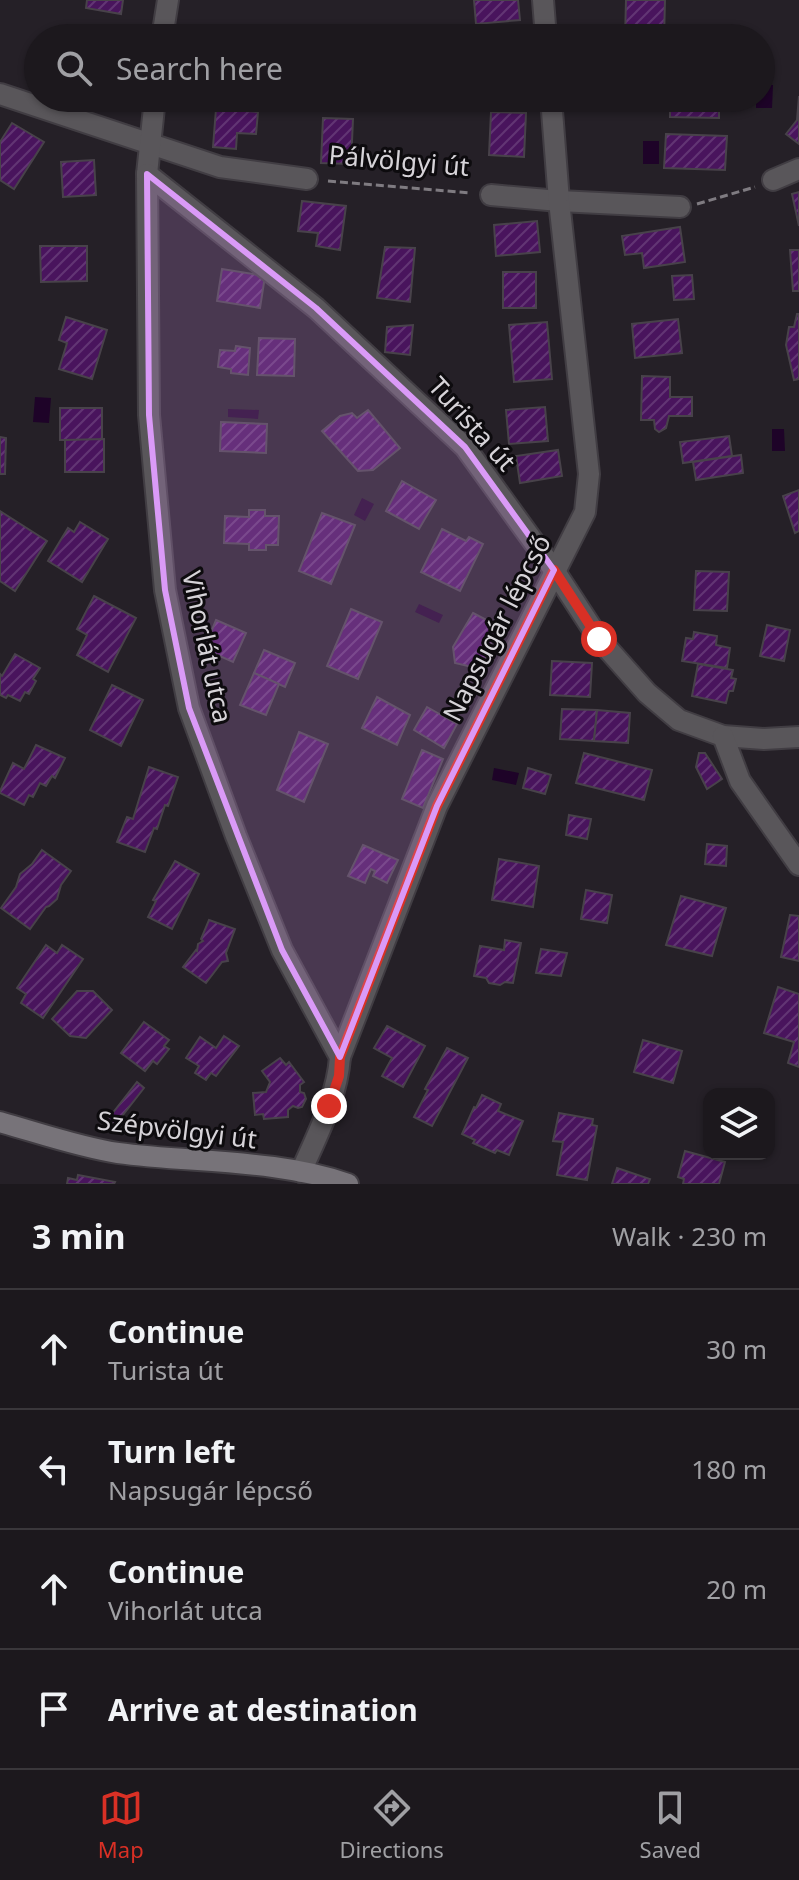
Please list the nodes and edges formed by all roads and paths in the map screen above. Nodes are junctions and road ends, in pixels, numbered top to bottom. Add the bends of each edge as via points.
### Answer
1 (168, 0) edge
2 (543, 0) edge
3 (164, 24) edge
4 (545, 24) edge
5 (0, 94) edge
6 (24, 102) edge
7 (54, 112) edge
8 (153, 112) edge
9 (552, 112) edge
10 (149, 144) junction
11 (799, 169) edge
12 (147, 174) junction
13 (307, 179) joint
14 (773, 180) joint
15 (491, 195) joint
16 (559, 201) junction
17 (680, 207) joint
18 (554, 570) junction
19 (723, 736) junction
20 (799, 737) edge
21 (799, 865) edge
22 (340, 1057) junction
23 (0, 1122) edge
24 (301, 1172) junction
25 (276, 1176) edge
26 (348, 1184) edge

1 - 3 street
2 - 4 street
5 - 6 street, Pálvölgyi út
7 - 10 street, Pálvölgyi út
8 - 10 street, Vihorlát utca
9 - 16 street, Napsugár lépcső
10 - 12 street, Vihorlát utca
10 - 13 street, Pálvölgyi út via 220,167
11 - 14 street
12 - 18 street, Turista út via 316,308 465,447
12 - 22 street, Vihorlát utca via 149,415 165,590 189,708 282,950
13 - 15 path, Pálvölgyi út
14 - 17 path
15 - 16 street, Pálvölgyi út
16 - 17 street, Pálvölgyi út
16 - 18 street, Napsugár lépcső via 589,474 585,512
18 - 19 street, Turista út via 599,639 647,693 679,720
18 - 22 street, Napsugár lépcső via 437,806
19 - 20 street, Turista út
19 - 21 street via 740,781
22 - 24 street via 329,1106
23 - 25 street, Szépvölgyi út via 116,1152
24 - 25 street, Szépvölgyi út
24 - 26 street, Szépvölgyi út

